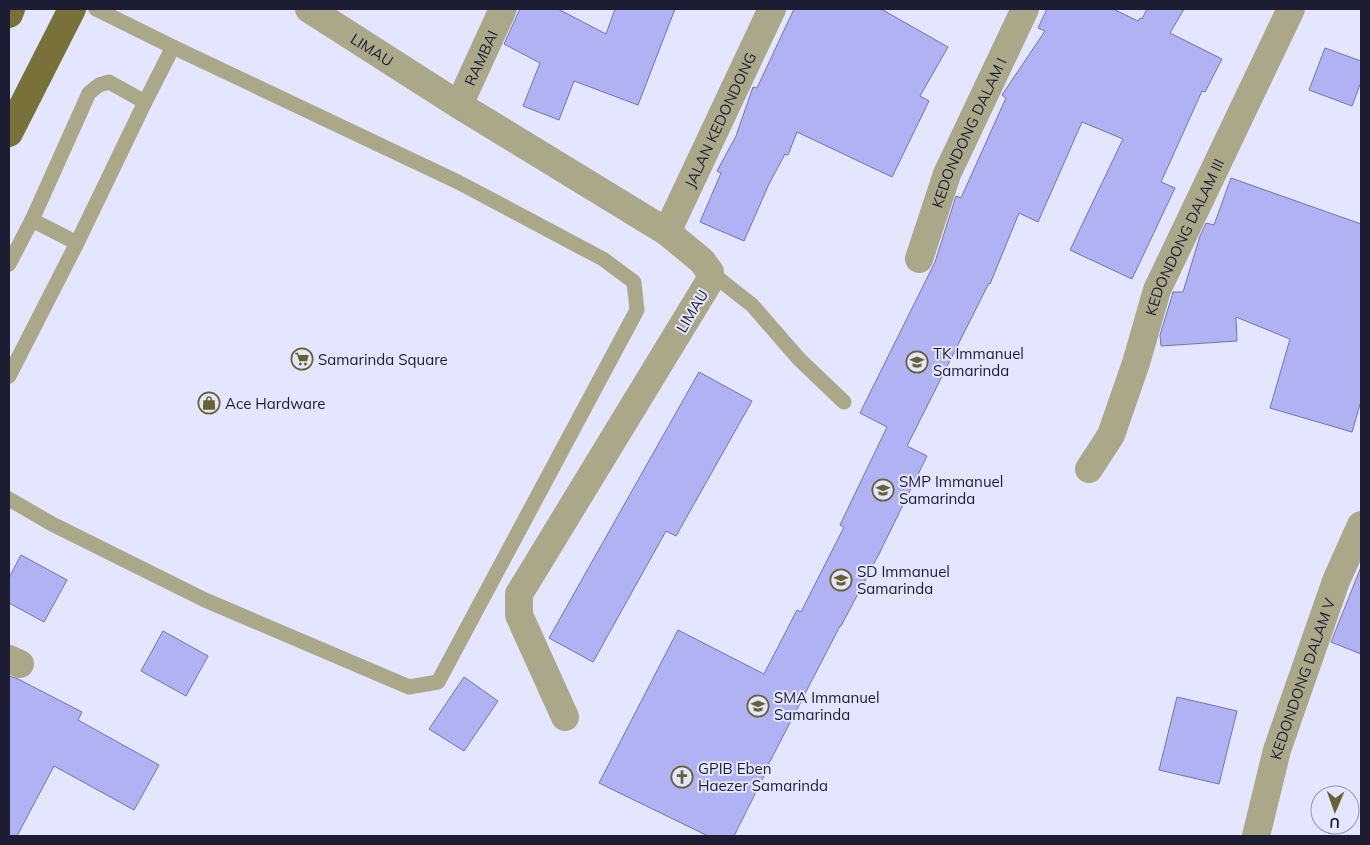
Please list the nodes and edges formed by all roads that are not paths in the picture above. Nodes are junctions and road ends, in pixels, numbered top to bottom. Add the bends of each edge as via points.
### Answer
1 (11, 9) edge
2 (72, 9) edge
3 (96, 9) edge
4 (309, 9) edge
5 (503, 9) edge
6 (772, 9) edge
7 (1025, 9) edge
8 (1291, 9) edge
9 (9, 14) edge
10 (173, 47) junction
11 (145, 102) junction
12 (459, 105) junction
13 (9, 133) edge
14 (32, 220) junction
15 (668, 232) junction
16 (78, 243) junction
17 (919, 260) dead end
18 (9, 264) edge
19 (710, 272) junction
20 (9, 376) edge
21 (844, 402) dead end
22 (1089, 469) dead end
23 (9, 499) edge
24 (1360, 529) edge
25 (565, 717) dead end
26 (1256, 836) edge

1 - 9 main road
2 - 13 main road
3 - 10 lane
4 - 12 street, LIMAU
5 - 12 street, RAMBAI
6 - 15 street, JALAN KEDONDONG
7 - 17 street, KEDONDONG DALAM I via 947,174
8 - 22 street, KEDONDONG DALAM III via 1157,290 1111,435
10 - 11 lane
10 - 23 lane via 458,182 603,259 634,282 637,310 438,682 409,686 205,600 52,524
11 - 14 lane via 110,82 99,85 89,94
11 - 16 lane
12 - 15 street, LIMAU
14 - 16 lane
14 - 18 lane
15 - 19 street, LIMAU
16 - 20 lane
19 - 21 lane via 752,305 799,359
19 - 25 street, LIMAU via 709,282 519,594 519,615
24 - 26 street, KEDONDONG DALAM V via 1336,581 1277,750

